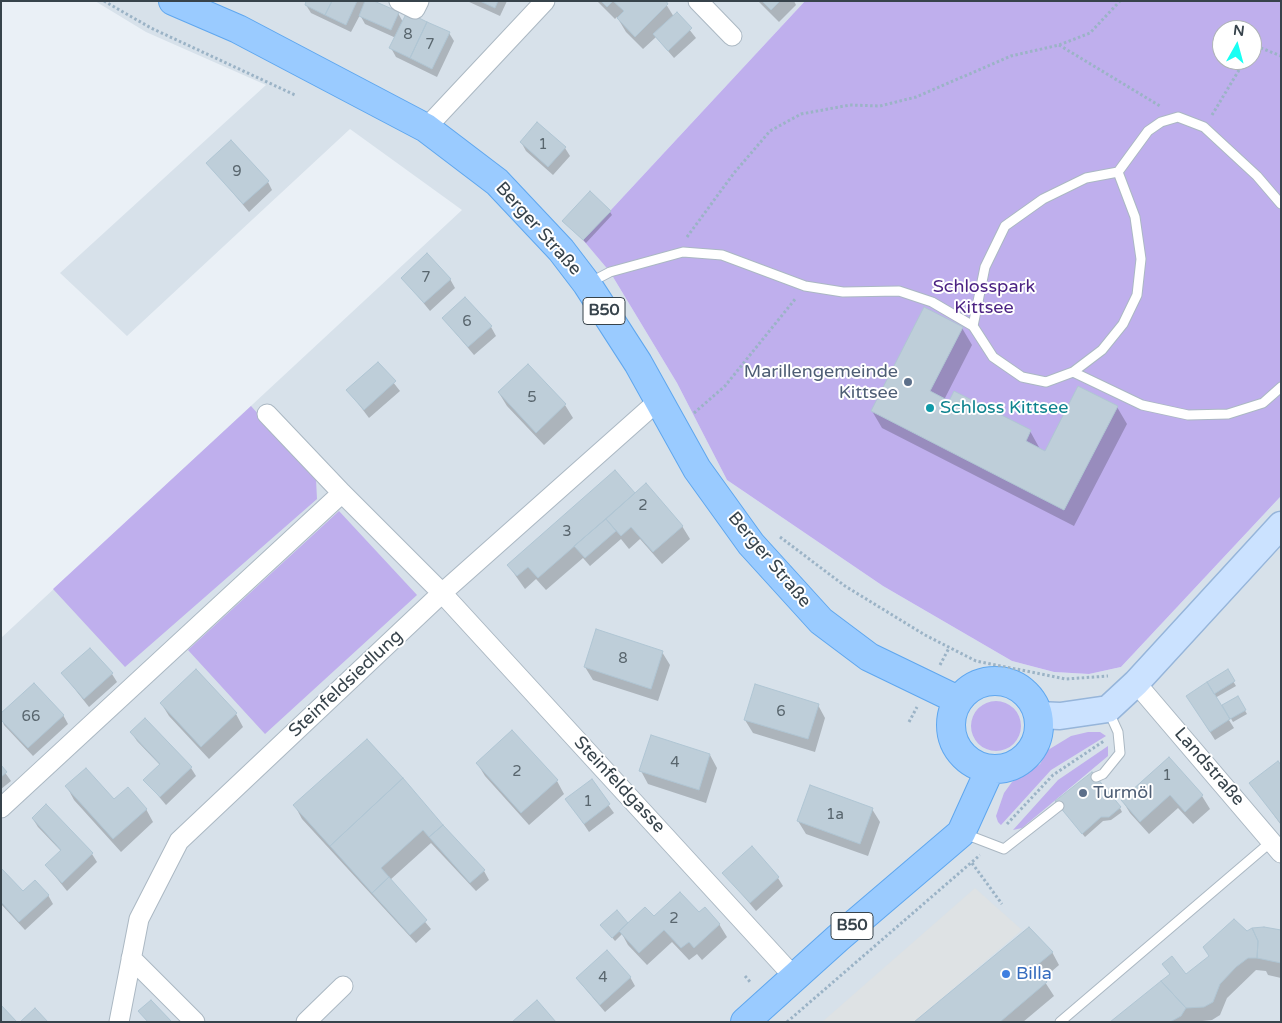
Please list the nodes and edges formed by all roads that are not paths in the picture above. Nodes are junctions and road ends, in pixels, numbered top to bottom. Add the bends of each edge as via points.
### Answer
1 (174, 1) edge
2 (400, 1) edge
3 (419, 1) edge
4 (545, 1) edge
5 (698, 1) edge
6 (732, 36) dead end
7 (426, 128) junction
8 (1118, 172) junction
9 (1281, 204) edge
10 (587, 284) junction
11 (973, 326) junction
12 (1073, 372) junction
13 (1281, 387) edge
14 (658, 401) junction
15 (267, 414) dead end
16 (342, 493) junction
17 (1281, 525) edge
18 (442, 593) junction
19 (1125, 679) junction
20 (958, 700) junction
21 (1108, 709) junction
22 (1038, 715) junction
23 (990, 769) junction
24 (1096, 777) dead end
25 (1059, 806) dead end
26 (1, 808) edge
27 (961, 833) junction
28 (1276, 847) edge
29 (131, 958) junction
30 (795, 978) junction
31 (344, 986) dead end
32 (119, 1022) edge
33 (195, 1022) edge
34 (306, 1022) edge
35 (745, 1022) edge
36 (1060, 1022) edge

1 - 7 main road, Berger Straße / B50 via 238,29
2 - 3 street via 415,9
4 - 7 street
5 - 6 street
7 - 10 main road, Berger Straße / B50 via 497,182 561,250
8 - 9 lane via 1148,131 1161,122 1178,117 1204,127 1257,176
8 - 11 lane via 1086,178 1043,198 1005,226 985,267
8 - 12 lane via 1135,217 1141,259 1137,295 1123,324 1102,350
10 - 11 lane via 610,272 683,252 722,255 805,286 843,292 899,291 932,302
10 - 14 main road, Berger Straße / B50 via 638,363
11 - 12 lane via 993,357 1022,377 1046,382
12 - 13 lane via 1142,405 1188,415 1228,414 1263,403
14 - 18 street, Steinfeldsiedlung
14 - 20 main road, Berger Straße / B50 via 696,469 751,544 821,621 869,657
15 - 16 street, Steinfeldgasse
16 - 18 street, Steinfeldgasse
16 - 26 street
17 - 19 street
18 - 29 street, Steinfeldsiedlung via 179,841 139,919
18 - 30 street, Steinfeldgasse
19 - 21 street
19 - 28 street, Landstraße
20 - 22 main road via 976,685 1006,682 1021,689 1032,700
20 - 23 main road via 951,724 953,739 960,752 975,764
21 - 22 street via 1060,716
21 - 24 lane via 1118,732 1120,752 1103,774
22 - 23 main road via 1040,725 1033,748 1023,759 1006,768
23 - 27 main road, B50
25 - 27 lane via 1004,849
27 - 30 main road, B50
28 - 36 lane
29 - 32 street, Steinfeldsiedlung
29 - 33 street
30 - 35 main road, B50
31 - 34 street

